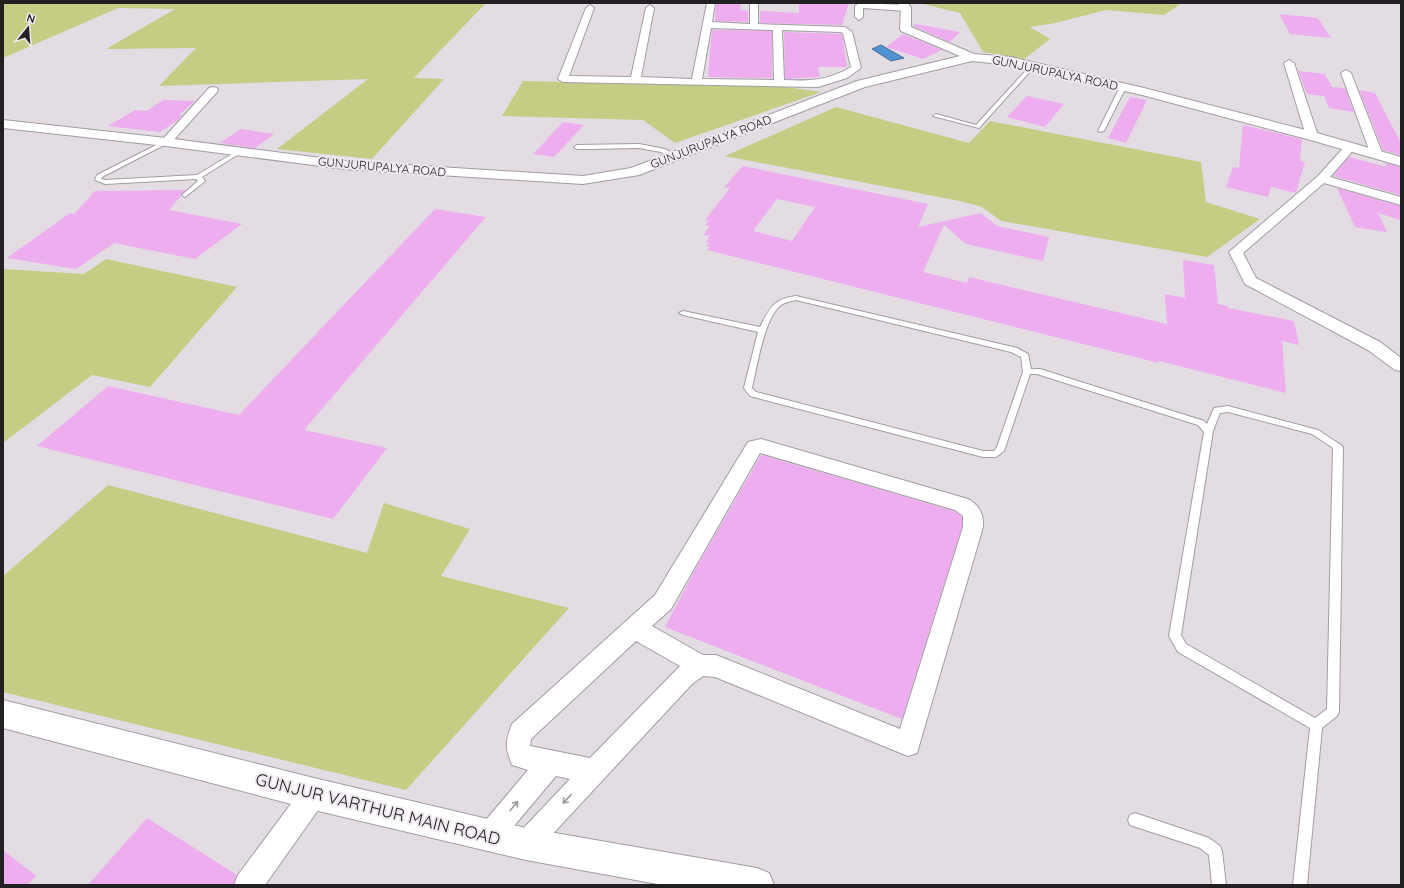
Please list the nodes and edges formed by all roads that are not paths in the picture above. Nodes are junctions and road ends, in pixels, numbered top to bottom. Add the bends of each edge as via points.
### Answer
1 (711, 3) edge
2 (754, 3) edge
3 (904, 5) edge
4 (590, 8) dead end
5 (650, 8) dead end
6 (859, 17) dead end
7 (708, 24) junction
8 (754, 25) junction
9 (777, 26) junction
10 (972, 57) junction
11 (1288, 63) dead end
12 (1033, 66) junction
13 (1346, 73) dead end
14 (843, 76) junction
15 (635, 80) junction
16 (697, 81) junction
17 (780, 83) junction
18 (861, 84) junction
19 (1123, 87) junction
20 (213, 90) dead end
21 (936, 116) dead end
22 (3, 124) edge
23 (1101, 131) dead end
24 (1312, 136) junction
25 (166, 142) junction
26 (577, 147) dead end
27 (1350, 147) junction
28 (239, 152) junction
29 (1377, 155) junction
30 (675, 156) junction
31 (1401, 162) edge
32 (198, 177) junction
33 (1322, 179) junction
34 (185, 195) dead end
35 (1401, 201) edge
36 (683, 313) dead end
37 (762, 330) junction
38 (1401, 366) edge
39 (1028, 372) junction
40 (1209, 431) junction
41 (634, 628) junction
42 (700, 665) junction
43 (3, 714) edge
44 (1316, 725) junction
45 (551, 762) junction
46 (594, 771) junction
47 (314, 794) junction
48 (1135, 820) dead end
49 (489, 836) junction
50 (526, 844) junction
51 (248, 885) edge
52 (757, 885) edge
53 (1219, 885) edge
54 (1300, 885) edge

1 - 7 street
2 - 8 street
3 - 6 street via 861,5
3 - 10 street via 905,26 910,32
4 - 15 street via 563,78
5 - 15 street
7 - 8 street
7 - 16 street
8 - 9 street
9 - 14 street via 834,28 846,32 856,68
9 - 17 street
10 - 12 street, GUNJURUPALYA ROAD
10 - 18 street, GUNJURUPALYA ROAD
11 - 24 street
12 - 19 street, GUNJURUPALYA ROAD
12 - 21 lane via 977,127
13 - 29 street
14 - 17 street via 818,84
14 - 18 street
15 - 16 street
16 - 17 street
18 - 30 street, GUNJURUPALYA ROAD
19 - 23 lane
19 - 24 street, GUNJURUPALYA ROAD
20 - 25 street
22 - 25 street, GUNJURUPALYA ROAD
24 - 27 street, GUNJURUPALYA ROAD
25 - 28 street, GUNJURUPALYA ROAD
25 - 32 lane via 99,176 98,180 105,182
26 - 30 lane via 644,145
27 - 29 street, GUNJURUPALYA ROAD
27 - 33 street
28 - 30 street, GUNJURUPALYA ROAD via 344,165 570,180 634,172
28 - 32 lane
29 - 31 street, GUNJURUPALYA ROAD
32 - 34 lane via 202,181
33 - 35 street
33 - 38 street via 1236,252 1250,281 1374,346
36 - 37 lane
37 - 39 lane via 778,302 796,298 1014,350 1025,356
37 - 39 lane via 748,388 753,394 983,454 996,454 1002,449
39 - 40 lane via 1037,371 1190,418
40 - 44 lane via 1175,636 1182,648
40 - 44 lane via 1217,410 1228,409 1315,432 1338,447 1333,712
41 - 42 street
41 - 42 street via 663,602 756,446 961,504 971,510 973,527 908,744 716,666
41 - 45 street via 521,732 518,739 521,756
42 - 46 street via 684,676
43 - 47 street, GUNJUR VARTHUR MAIN ROAD
44 - 54 lane
45 - 46 street
49 -> 45 street
46 -> 50 street
47 - 49 street, GUNJUR VARTHUR MAIN ROAD
47 - 51 street
48 - 53 lane via 1204,843 1215,851
49 - 50 street, GUNJUR VARTHUR MAIN ROAD
50 - 52 street, GUNJUR VARTHUR MAIN ROAD

